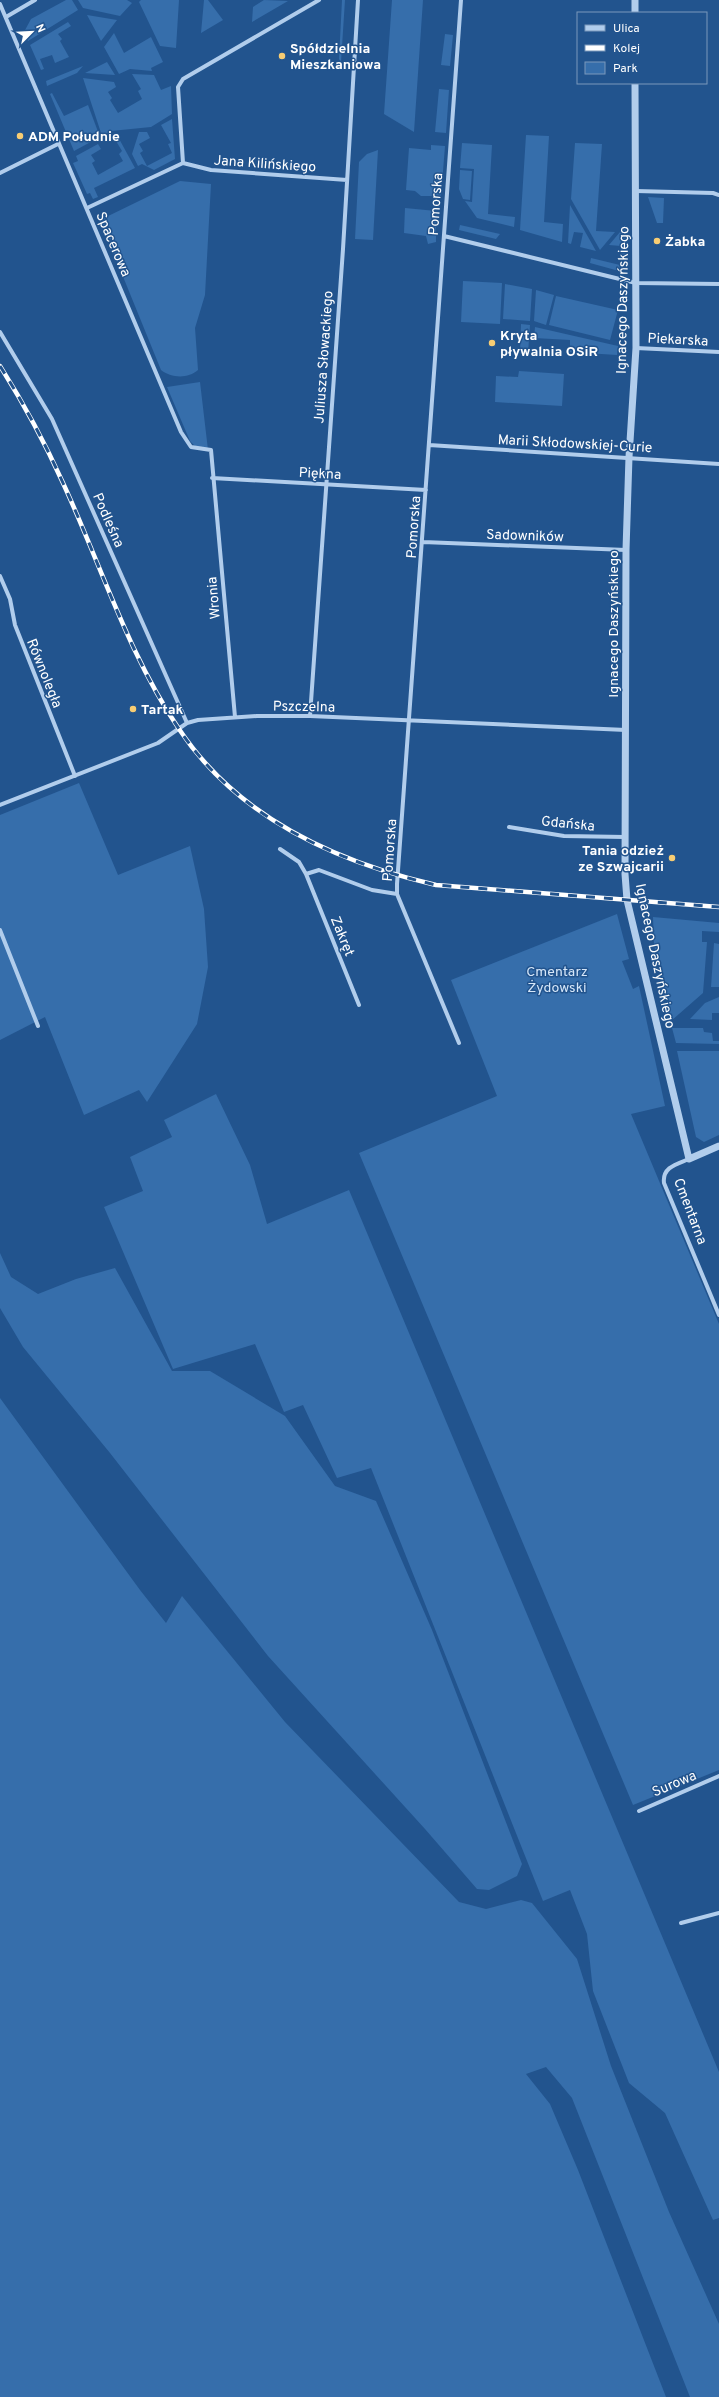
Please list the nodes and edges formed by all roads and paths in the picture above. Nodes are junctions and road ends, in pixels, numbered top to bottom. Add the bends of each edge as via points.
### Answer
1 (35, 0) edge
2 (318, 0) edge
3 (358, 0) edge
4 (461, 0) edge
5 (635, 0) edge
6 (0, 4) edge
7 (635, 12) edge
8 (6, 18) junction
9 (635, 84) edge
10 (58, 144) junction
11 (183, 164) junction
12 (0, 173) edge
13 (347, 180) junction
14 (636, 191) junction
15 (719, 195) edge
16 (87, 208) junction
17 (444, 236) junction
18 (636, 283) junction
19 (719, 284) edge
20 (0, 332) edge
21 (636, 348) junction
22 (719, 352) edge
23 (429, 445) junction
24 (629, 457) junction
25 (719, 464) edge
26 (212, 478) junction
27 (326, 484) junction
28 (426, 490) junction
29 (423, 542) junction
30 (626, 550) junction
31 (0, 576) edge
32 (310, 716) junction
33 (235, 717) junction
34 (410, 721) junction
35 (187, 723) junction
36 (626, 730) junction
37 (75, 776) junction
38 (0, 805) edge
39 (510, 827) dead end
40 (624, 837) junction
41 (280, 849) dead end
42 (306, 874) junction
43 (397, 894) junction
44 (0, 930) edge
45 (359, 1005) dead end
46 (38, 1026) dead end
47 (459, 1043) dead end
48 (719, 1146) edge
49 (689, 1158) junction
50 (719, 1315) edge
51 (719, 1776) edge
52 (639, 1811) dead end
53 (719, 1913) edge
54 (681, 1923) dead end

1 - 8 street
2 - 11 street via 180,82 178,87
3 - 13 street, Juliusza Słowackiego
4 - 17 street, Pomorska
5 - 7 street
6 - 8 street, Spacerowa
8 - 10 street, Spacerowa
9 - 14 street, Ignacego Daszyńskiego
10 - 12 street
10 - 16 street, Spacerowa
11 - 13 street, Jana Kilińskiego via 211,170
11 - 16 street
13 - 27 street, Juliusza Słowackiego
14 - 15 street
14 - 18 street, Ignacego Daszyńskiego
16 - 26 street, Spacerowa via 186,442 191,447 211,450
17 - 18 street
17 - 23 street, Pomorska
18 - 19 street
18 - 21 street, Ignacego Daszyńskiego
20 - 35 street, Podleśna via 52,419
21 - 22 street, Piekarska
21 - 24 street, Ignacego Daszyńskiego
23 - 24 street, Marii Skłodowskiej-Curie
23 - 28 street, Pomorska
24 - 25 street, Marii Skłodowskiej-Curie
24 - 30 street, Ignacego Daszyńskiego
26 - 27 street, Piękna
26 - 33 street, Wronia
27 - 28 street, Piękna
27 - 32 street, Juliusza Słowackiego
28 - 29 street, Pomorska
29 - 30 street, Sadowników
29 - 34 street, Pomorska
30 - 36 street, Ignacego Daszyńskiego
31 - 37 street, Równoległa via 10,599 15,625
32 - 33 street, Pszczelna
32 - 34 street, Pszczelna
33 - 35 street, Pszczelna
34 - 36 street, Pszczelna
34 - 43 street, Pomorska
35 - 37 street, Pszczelna via 158,743
36 - 40 street, Ignacego Daszyńskiego
37 - 38 street, Pszczelna
39 - 40 street, Gdańska via 564,836
40 - 49 street, Ignacego Daszyńskiego via 627,900
41 - 42 street, Zakręt via 299,862
42 - 43 street via 319,870 372,890
42 - 45 street, Zakręt
43 - 47 street, Pomorska
44 - 46 street
48 - 49 street, Cmentarna
49 - 50 street, Cmentarna via 666,1170 663,1176 664,1183
51 - 52 street, Surowa
53 - 54 street

